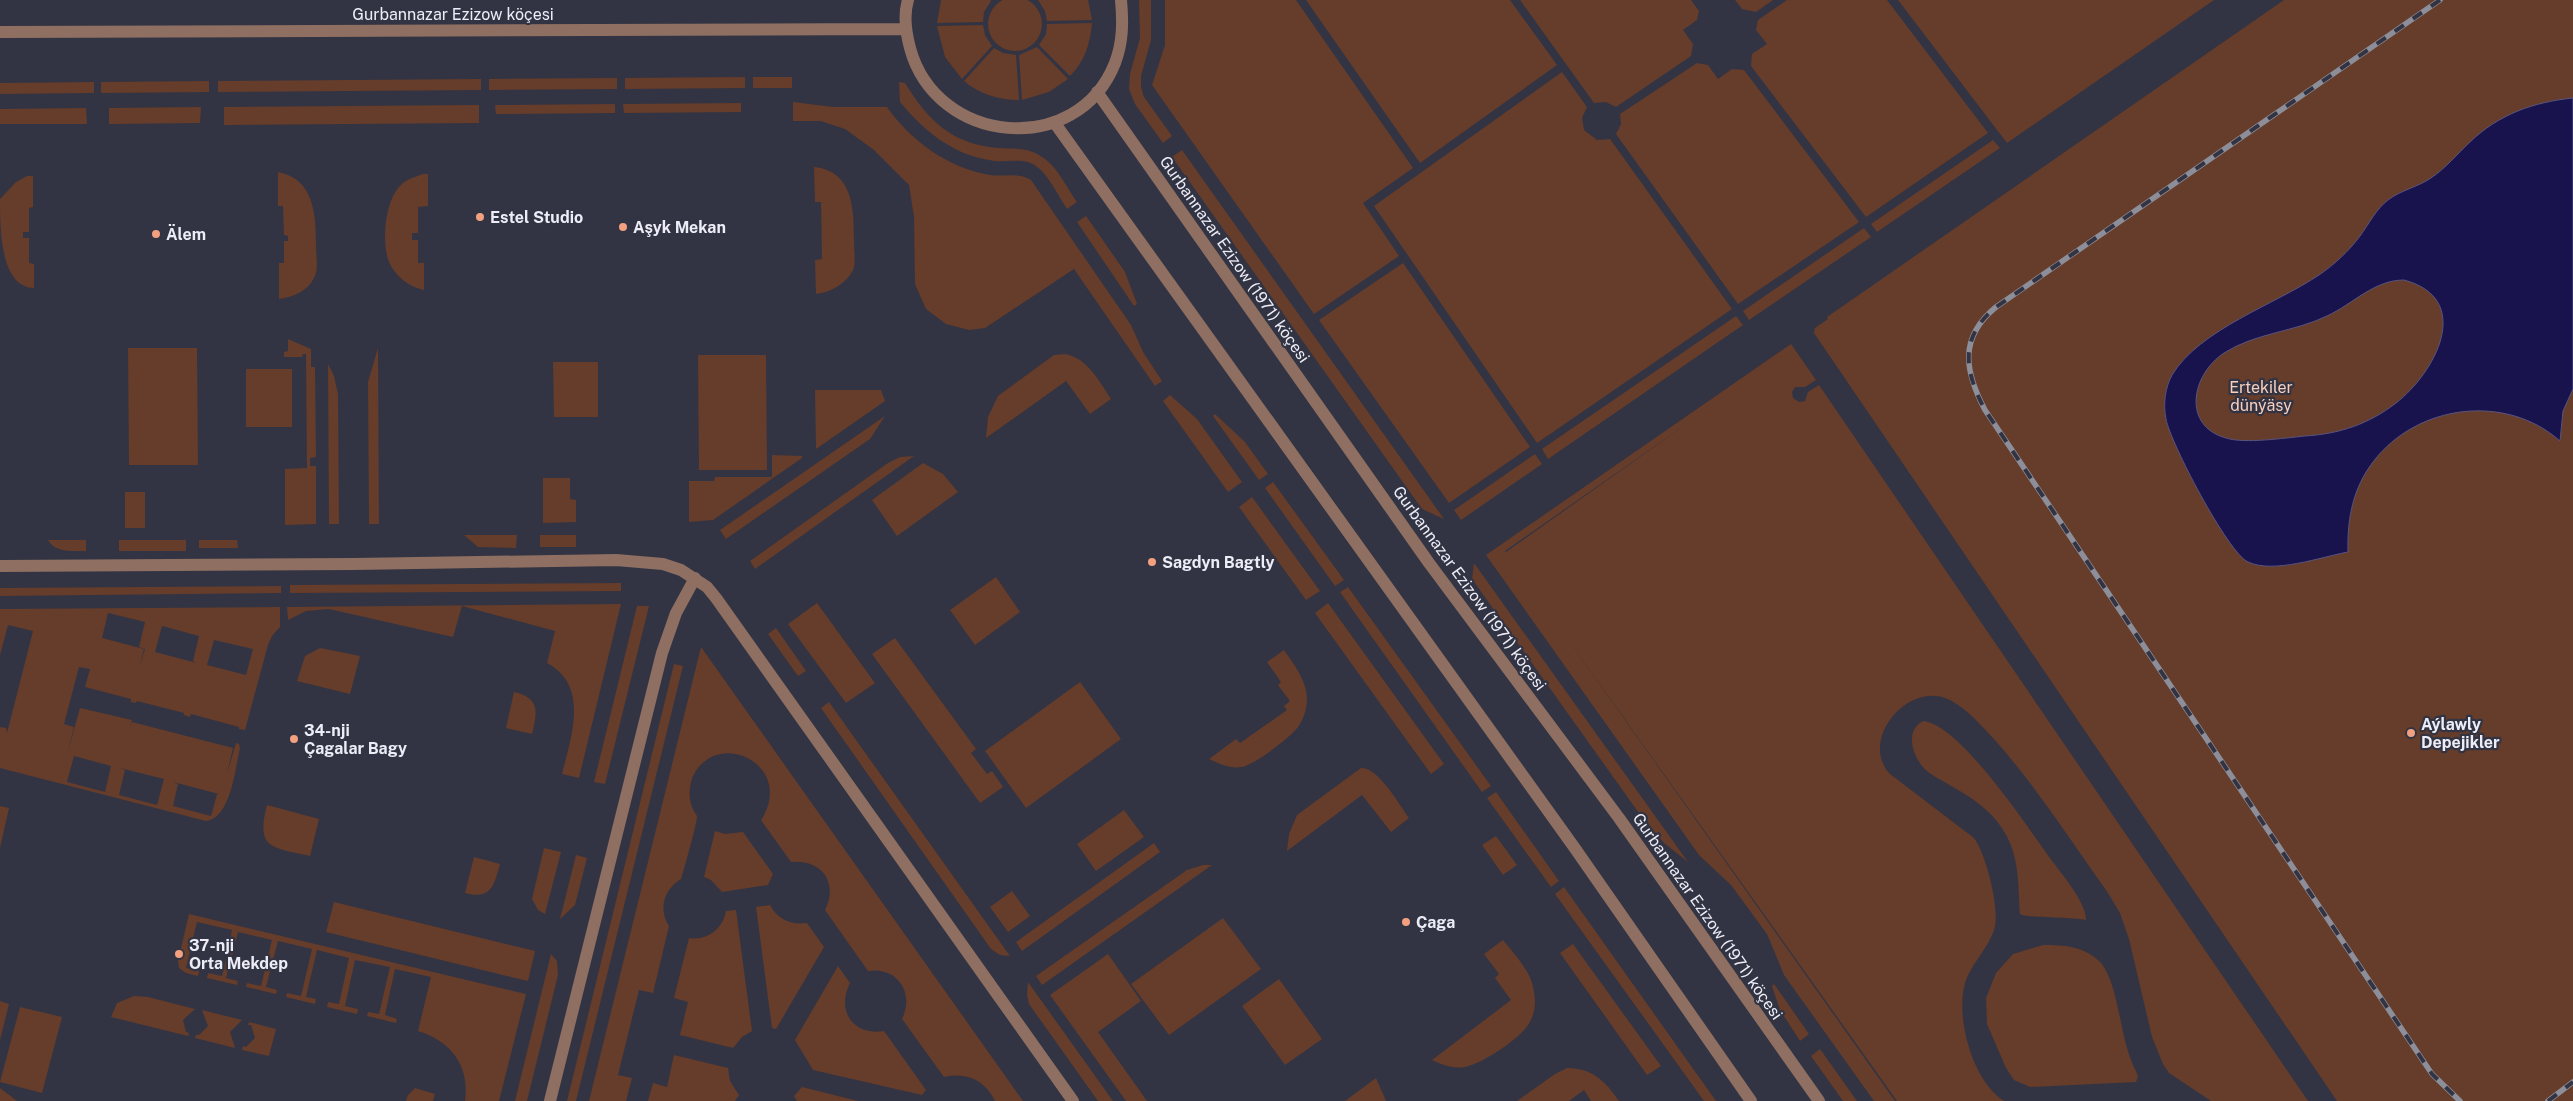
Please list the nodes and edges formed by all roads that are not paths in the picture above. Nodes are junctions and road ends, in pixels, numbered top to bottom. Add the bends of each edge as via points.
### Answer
1 (908, 0) edge
2 (1121, 0) edge
3 (905, 29) junction
4 (0, 32) edge
5 (1097, 92) junction
6 (1054, 122) junction
7 (0, 566) edge
8 (695, 578) junction
9 (550, 1101) edge
10 (1073, 1101) edge
11 (1751, 1101) edge
12 (1819, 1101) edge

1 - 3 street
2 - 5 street via 1123,32 1115,64
3 - 4 street, Gurbannazar Ezizow köçesi
3 - 6 street via 915,66 933,93 959,114 989,126 1022,129
5 - 6 street via 1077,110
5 - 12 street, Gurbannazar Ezizow (1971) köçesi via 1429,563 1619,818
6 - 11 street via 1574,847
7 - 8 street via 616,560 663,564
8 - 9 street via 676,613 662,653
8 - 10 street via 716,598

